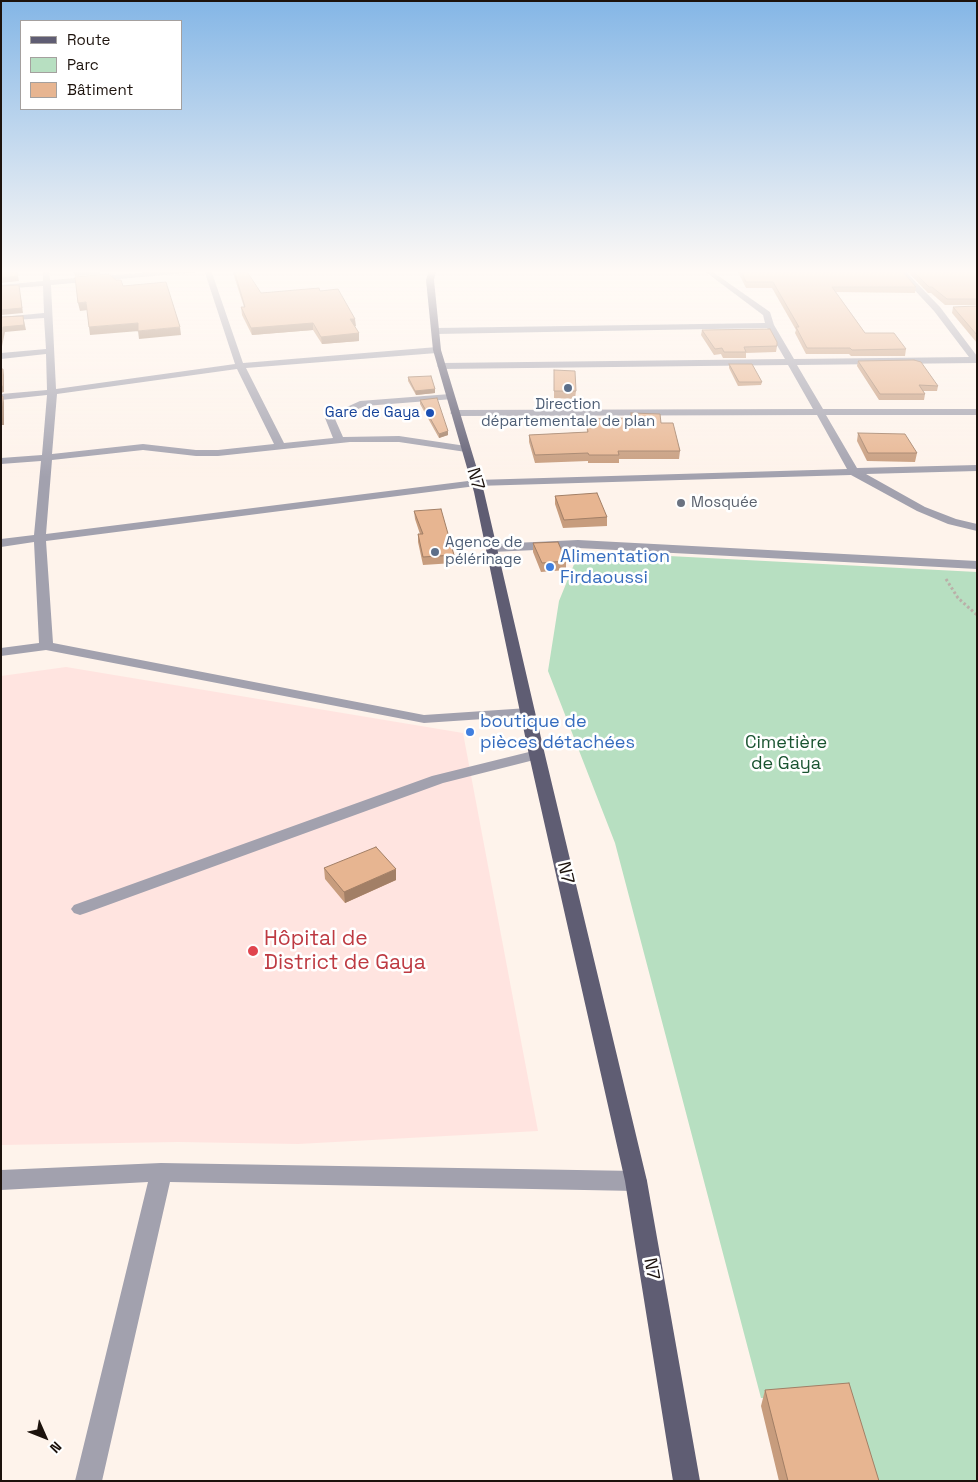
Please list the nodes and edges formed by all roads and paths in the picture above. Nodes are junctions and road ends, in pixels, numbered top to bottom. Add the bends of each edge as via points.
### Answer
1 (49, 339) edge
2 (231, 339) edge
3 (437, 339) edge
4 (778, 339) edge
5 (960, 339) edge
6 (50, 351) junction
7 (1, 356) edge
8 (439, 358) junction
9 (976, 360) edge
10 (791, 362) junction
11 (240, 366) junction
12 (52, 392) junction
13 (1, 397) edge
14 (453, 405) junction
15 (977, 412) edge
16 (820, 413) junction
17 (339, 440) junction
18 (280, 446) junction
19 (466, 449) junction
20 (47, 456) junction
21 (1, 461) edge
22 (977, 468) edge
23 (854, 472) junction
24 (476, 483) junction
25 (977, 528) edge
26 (40, 538) junction
27 (1, 543) edge
28 (492, 548) junction
29 (942, 564) junction
30 (977, 565) edge
31 (977, 615) edge
32 (46, 646) junction
33 (1, 652) edge
34 (528, 712) junction
35 (537, 755) junction
36 (80, 909) dead end
37 (161, 1172) junction
38 (1, 1180) edge
39 (636, 1181) junction
40 (88, 1481) edge
41 (688, 1481) edge

1 - 6 street
2 - 11 street
3 - 8 main road, N7
4 - 10 street
5 - 9 street
6 - 7 street
6 - 12 street
8 - 10 street
8 - 11 street
8 - 14 main road, N7
9 - 10 street
10 - 16 street
11 - 12 street
11 - 18 street
12 - 13 street
12 - 20 street
14 - 16 street
14 - 17 street via 363,403 330,418
14 - 19 main road, N7
15 - 16 street
16 - 23 street
17 - 18 street
17 - 19 street via 399,440
18 - 20 street via 218,453 143,447
19 - 24 main road, N7
20 - 21 street
20 - 26 street
22 - 23 street
23 - 24 street
23 - 25 street via 921,509
24 - 26 street
24 - 28 main road, N7
26 - 27 street
26 - 32 street
28 - 29 street via 578,544
28 - 34 main road, N7
29 - 30 street
29 - 31 path via 947,582 958,598
32 - 33 street
32 - 34 street via 424,719
34 - 35 main road, N7
35 - 36 street via 438,778
35 - 39 main road, N7
37 - 38 street
37 - 39 street
37 - 40 street
39 - 41 main road, N7

